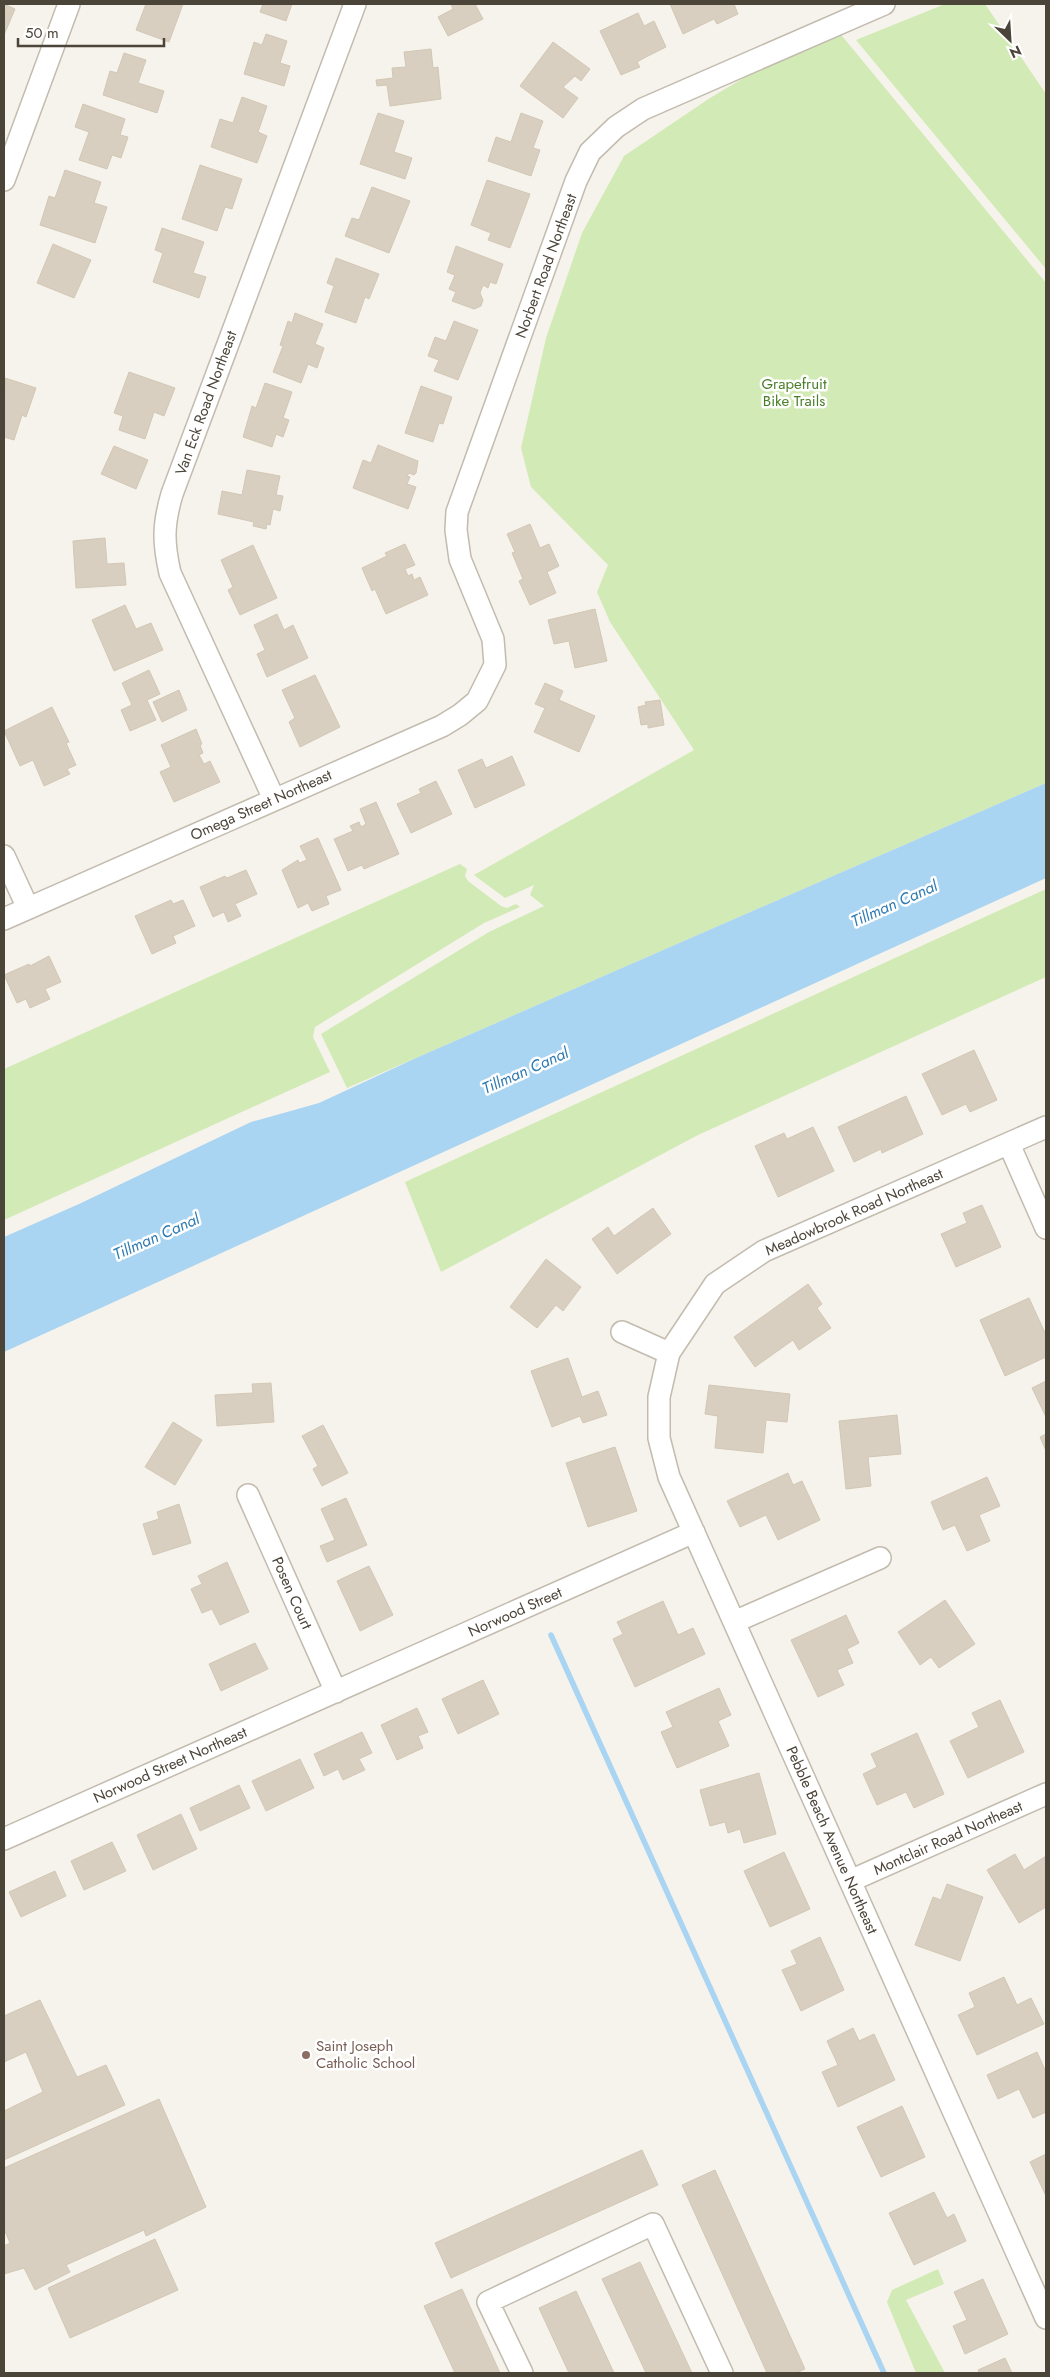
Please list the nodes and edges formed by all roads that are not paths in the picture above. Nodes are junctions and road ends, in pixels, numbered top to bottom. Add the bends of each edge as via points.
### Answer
1 (68, 4) edge
2 (354, 4) edge
3 (884, 4) edge
4 (852, 10) edge
5 (4, 180) edge
6 (495, 665) joint
7 (274, 799) junction
8 (4, 856) edge
9 (28, 908) junction
10 (4, 919) edge
11 (1046, 1127) edge
12 (1009, 1144) junction
13 (1046, 1228) edge
14 (622, 1332) dead end
15 (669, 1353) junction
16 (248, 1495) dead end
17 (694, 1532) junction
18 (880, 1558) dead end
19 (734, 1622) junction
20 (336, 1692) junction
21 (1046, 1794) edge
22 (4, 1839) edge
23 (850, 1882) junction
24 (1046, 2318) edge
25 (522, 2373) edge
26 (722, 2373) edge

1 - 5 street
2 - 7 street, Van Eck Road Northeast via 166,517 164,546 170,573
3 - 4 street, Norbert Road Northeast
4 - 6 street, Norbert Road Northeast via 643,109 616,127 590,152 576,181 457,512 460,559 493,639
6 - 7 street, Omega Street Northeast via 477,701 442,726
7 - 9 street, Omega Street Northeast
8 - 9 street
9 - 10 street, Omega Street Northeast
11 - 12 street, Meadowbrook Road Northeast
12 - 13 street
12 - 15 street, Meadowbrook Road Northeast via 764,1251 715,1284
14 - 15 street
15 - 17 street, Pebble Beach Avenue Northeast via 659,1397 659,1438 669,1477
16 - 20 street, Posen Court
17 - 19 street, Pebble Beach Avenue Northeast
17 - 20 street, Norwood Street
18 - 19 street
19 - 23 street, Pebble Beach Avenue Northeast
20 - 22 street, Norwood Street Northeast
21 - 23 street, Montclair Road Northeast
23 - 24 street, Pebble Beach Avenue Northeast
25 - 26 street via 488,2302 653,2224

